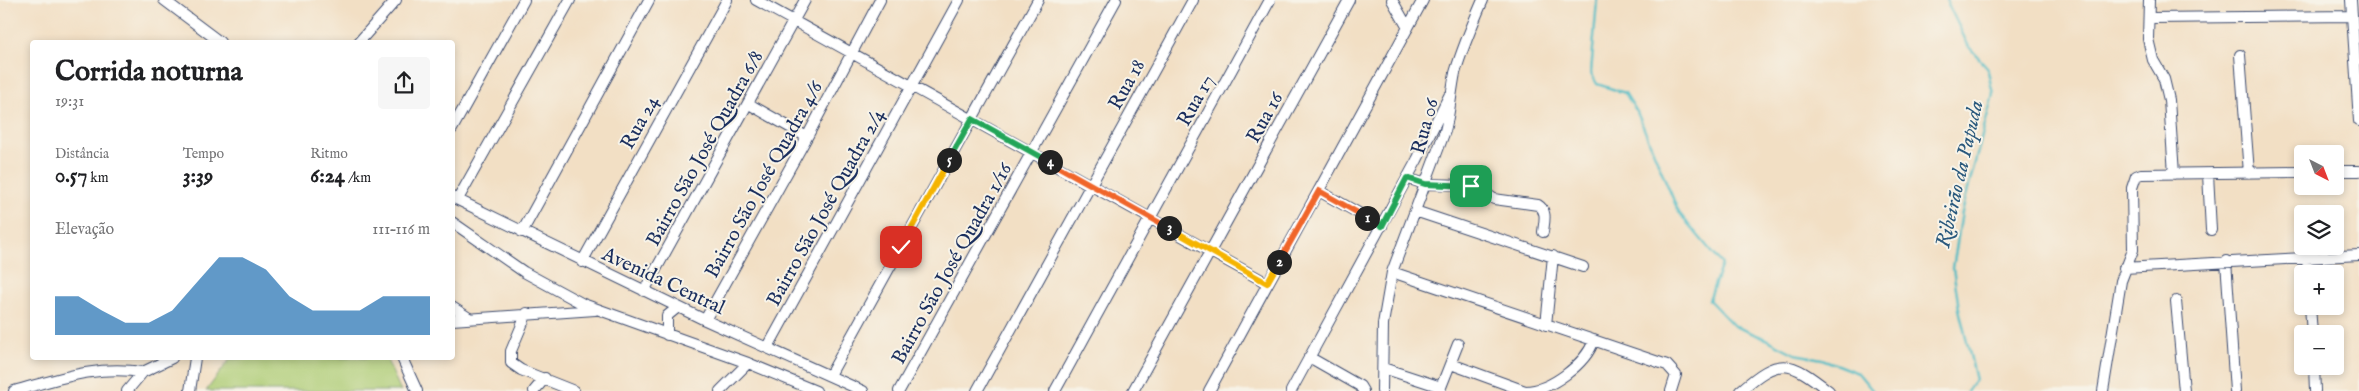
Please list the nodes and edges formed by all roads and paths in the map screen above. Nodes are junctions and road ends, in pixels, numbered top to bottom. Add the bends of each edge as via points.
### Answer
1 (164, 0) edge
2 (396, 0) edge
3 (524, 0) edge
4 (570, 0) edge
5 (649, 0) edge
6 (727, 0) edge
7 (756, 0) edge
8 (805, 0) edge
9 (880, 0) edge
10 (959, 0) edge
11 (1038, 0) edge
12 (1116, 0) edge
13 (1193, 0) edge
14 (1270, 0) edge
15 (1348, 0) edge
16 (1392, 0) edge
17 (1423, 0) edge
18 (1483, 0) edge
19 (2149, 0) edge
20 (2351, 0) edge
21 (2352, 16) junction
22 (2150, 18) junction
23 (793, 22) junction
24 (1408, 28) junction
25 (217, 40) edge
26 (361, 40) edge
27 (850, 54) junction
28 (2240, 55) dead end
29 (912, 85) junction
30 (1451, 93) junction
31 (749, 104) junction
32 (972, 119) junction
33 (2359, 121) edge
34 (455, 124) edge
35 (807, 137) junction
36 (1033, 152) junction
37 (2344, 171) edge
38 (2359, 171) edge
39 (2294, 172) edge
40 (2248, 173) junction
41 (2174, 174) junction
42 (2208, 174) junction
43 (1407, 178) junction
44 (1091, 184) junction
45 (1425, 184) junction
46 (1319, 191) junction
47 (455, 198) edge
48 (1415, 211) junction
49 (1150, 218) junction
50 (455, 224) edge
51 (1382, 226) junction
52 (2211, 230) dead end
53 (522, 232) junction
54 (1543, 232) dead end
55 (1211, 251) junction
56 (2359, 255) edge
57 (1553, 256) junction
58 (2307, 256) junction
59 (2226, 261) junction
60 (582, 262) junction
61 (2308, 265) edge
62 (1583, 267) dead end
63 (2124, 268) junction
64 (1392, 272) junction
65 (1267, 283) junction
66 (644, 291) junction
67 (664, 300) junction
68 (2176, 301) dead end
69 (583, 304) junction
70 (678, 307) junction
71 (455, 309) edge
72 (596, 310) junction
73 (559, 312) junction
74 (527, 313) junction
75 (469, 318) junction
76 (455, 320) edge
77 (705, 320) junction
78 (1546, 325) junction
79 (650, 330) junction
80 (667, 336) junction
81 (1594, 340) junction
82 (1458, 344) dead end
83 (768, 347) junction
84 (1309, 357) junction
85 (168, 360) edge
86 (195, 360) edge
87 (403, 360) edge
88 (748, 363) junction
89 (1451, 364) junction
90 (1382, 368) junction
91 (143, 372) junction
92 (2314, 375) edge
93 (830, 376) junction
94 (545, 378) junction
95 (191, 386) edge
96 (1441, 389) edge
97 (14, 391) edge
98 (127, 391) edge
99 (183, 391) edge
100 (417, 391) edge
101 (534, 391) edge
102 (574, 391) edge
103 (720, 391) edge
104 (816, 391) edge
105 (863, 391) edge
106 (899, 391) edge
107 (977, 391) edge
108 (1055, 391) edge
109 (1133, 391) edge
110 (1209, 391) edge
111 (1291, 391) edge
112 (1363, 391) edge
113 (1382, 391) edge
114 (1671, 391) edge
115 (1740, 391) edge
116 (1829, 391) edge
117 (2103, 391) edge
118 (2184, 391) edge
119 (2235, 391) edge
120 (2315, 391) edge

1 - 25 street
2 - 26 street
3 - 34 street
4 - 47 street
5 - 53 street
6 - 60 street, Rua 24
7 - 23 street
8 - 23 street, Bairro São José Quadra 6/8
9 - 27 street, Bairro São José Quadra 4/6
10 - 29 street, Bairro São José Quadra 2/4
11 - 32 street
12 - 36 street, Bairro São José Quadra 1/16
13 - 44 street, Rua 18
14 - 49 street, Rua 17
15 - 55 street, Rua 16
16 - 24 street
17 - 24 street
18 - 30 street, Rua 06
19 - 22 street
20 - 21 street
21 - 22 street
21 - 33 street
22 - 41 street via 2148,39 2152,60 2164,79 2168,100
23 - 27 street
23 - 31 street, Bairro São José Quadra 6/8
24 - 46 street
27 - 29 street
27 - 35 street, Bairro São José Quadra 4/6
28 - 40 street
29 - 32 street
29 - 83 street, Bairro São José Quadra 2/4
30 - 43 street
30 - 45 street, Rua 06 via 1450,112
31 - 35 street
31 - 66 street, Bairro São José Quadra 6/8
32 - 36 street
32 - 93 street
35 - 77 street, Bairro São José Quadra 4/6
36 - 44 street
36 - 106 street, Bairro São José Quadra 1/16
37 - 38 street
39 - 40 street
40 - 42 street
41 - 42 street
41 - 63 street via 2136,176 2132,188 2133,250
42 - 52 street
43 - 45 street
43 - 51 street
44 - 49 street
44 - 107 street, Rua 18
45 - 48 street, Rua 06
45 - 54 street via 1466,185 1494,199 1538,205 1545,213
46 - 51 street
46 - 65 street
47 - 53 street, Avenida Central
48 - 57 street
48 - 64 street, Rua 06
49 - 55 street
49 - 108 street, Rua 17
50 - 69 street via 524,272
51 - 84 street
53 - 60 street, Avenida Central
55 - 65 street
55 - 109 street, Rua 16
56 - 58 street
57 - 62 street
57 - 78 street
58 - 59 street
58 - 61 street
59 - 63 street
59 - 119 street
60 - 66 street, Avenida Central
63 - 117 street
64 - 78 street
64 - 90 street, Rua 06 via 1384,317
65 - 110 street
66 - 67 street, Avenida Central
67 - 70 street, Avenida Central
67 - 79 street via 662,316
68 - 118 street
69 - 72 street
69 - 73 street
70 - 77 street, Avenida Central
70 - 80 street via 667,316
71 - 75 street
72 - 73 street
72 - 79 street
73 - 74 street
74 - 75 street
74 - 94 street via 510,360 518,368
75 - 76 street
77 - 83 street, Avenida Central
78 - 81 street
79 - 80 street
80 - 88 street
81 - 89 street via 1588,356 1581,363 1534,391
81 - 114 street via 1667,365 1676,375
82 - 89 street
83 - 93 street, Avenida Central
84 - 111 street
84 - 112 street via 1354,382
85 - 91 street
86 - 95 street
87 - 100 street
88 - 103 street
88 - 104 street
89 - 96 street
90 - 96 street
90 - 113 street, Rua 06
91 - 97 street via 86,371
91 - 98 street
92 - 120 street
93 - 105 street, Avenida Central
94 - 101 street
94 - 102 street
95 - 99 street
115 - 116 street via 1768,369 1787,366 1801,370

